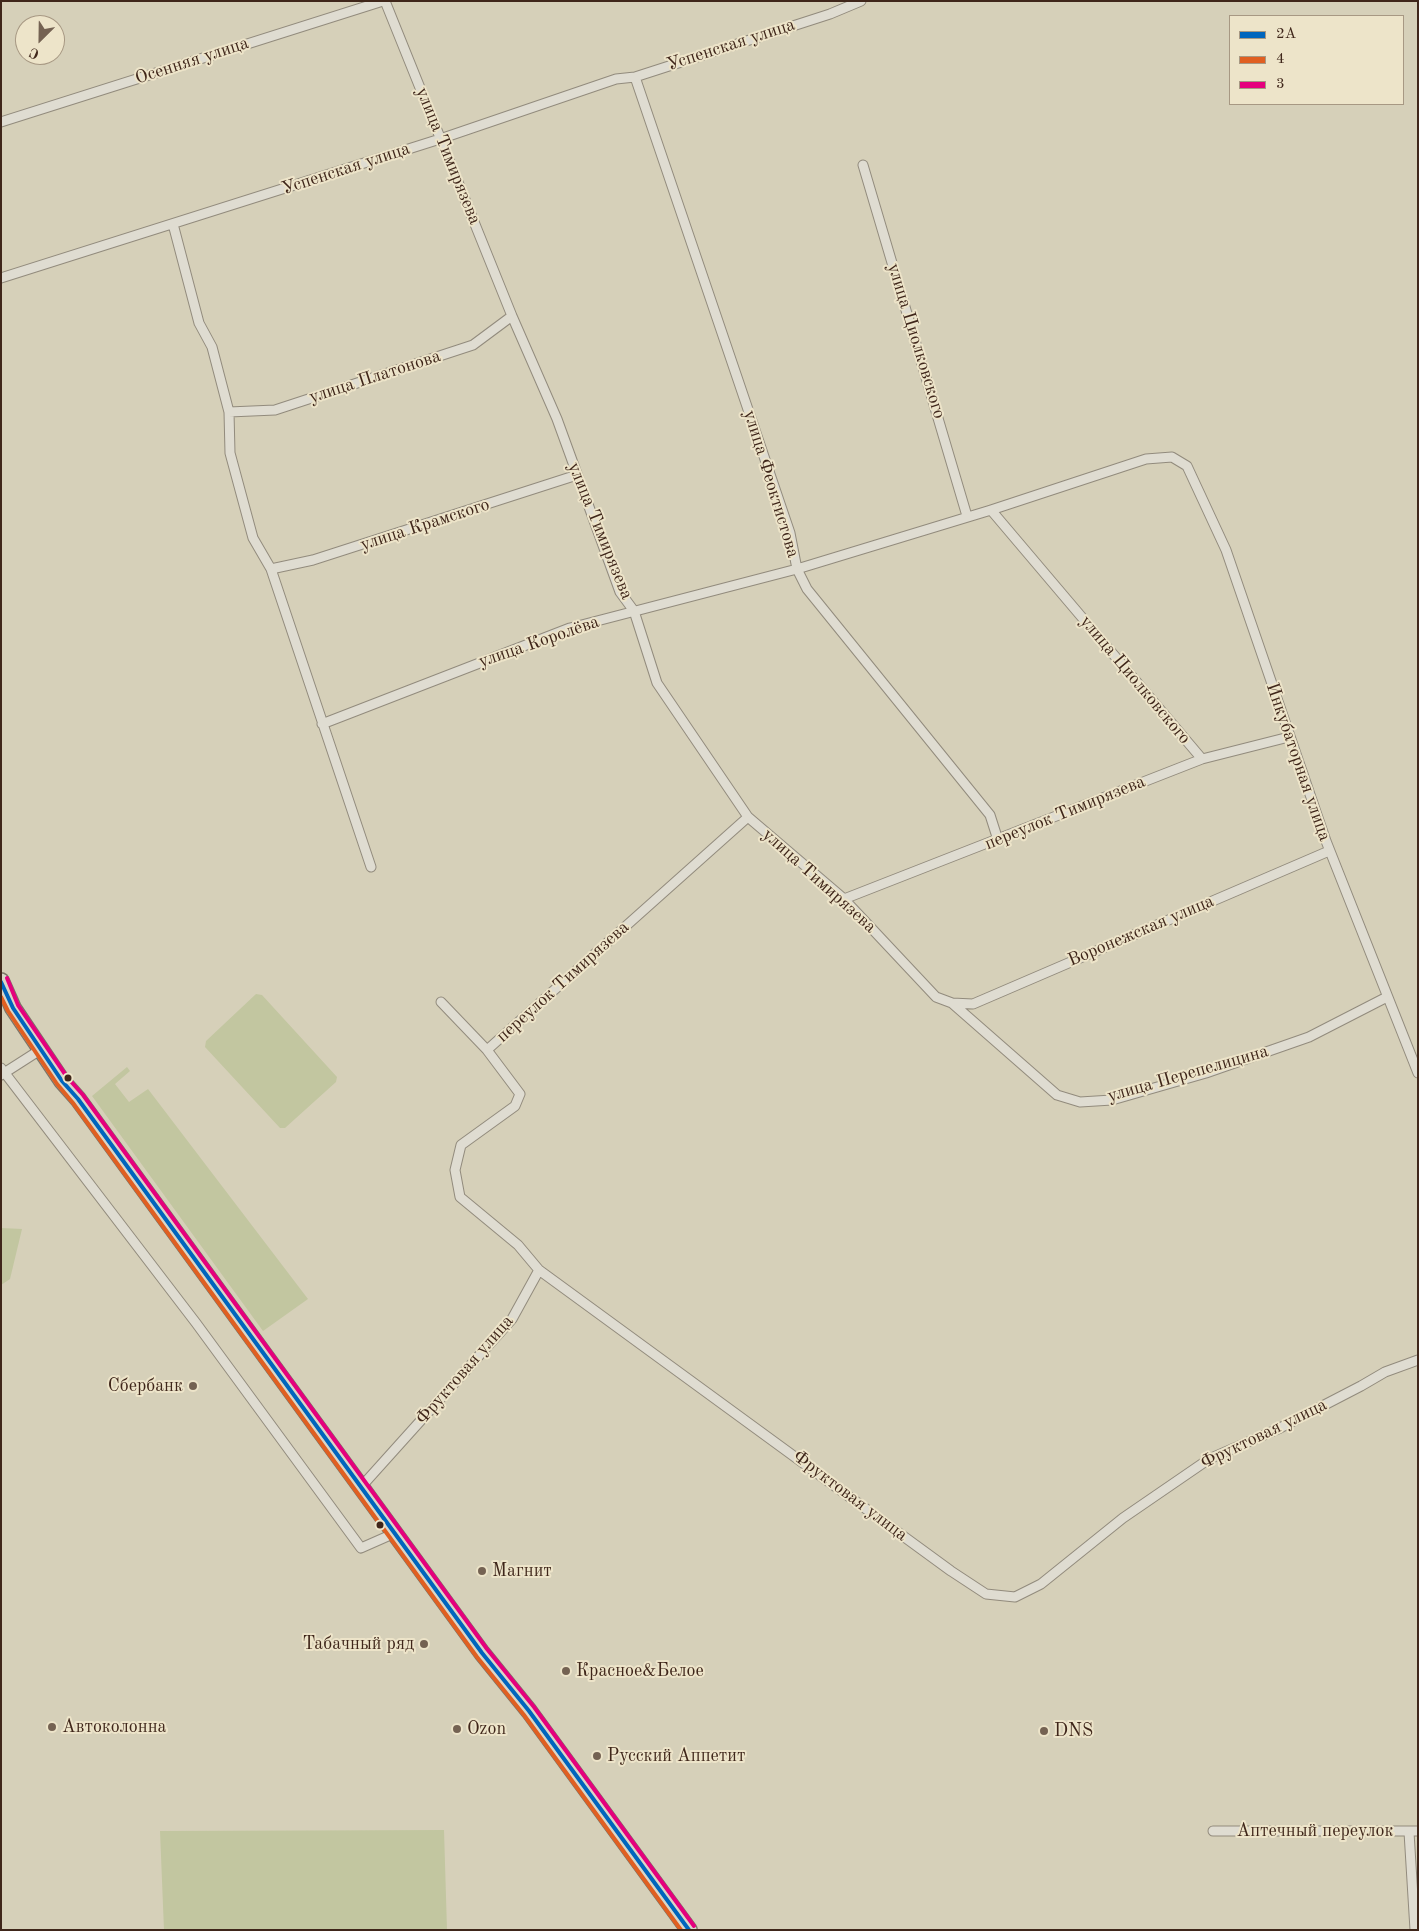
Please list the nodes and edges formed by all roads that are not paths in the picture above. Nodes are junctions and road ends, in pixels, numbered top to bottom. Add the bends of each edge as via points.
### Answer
1 (384, 1) edge
2 (861, 1) edge
3 (635, 77) junction
4 (1, 122) edge
5 (440, 139) junction
6 (863, 165) dead end
7 (173, 224) junction
8 (1, 278) edge
9 (512, 316) junction
10 (229, 412) junction
11 (1172, 457) joint
12 (577, 475) junction
13 (991, 510) junction
14 (968, 516) junction
15 (271, 569) junction
16 (797, 569) junction
17 (634, 612) junction
18 (322, 724) junction
19 (1289, 737) junction
20 (1202, 759) junction
21 (748, 817) junction
22 (998, 840) junction
23 (1329, 851) junction
24 (371, 867) dead end
25 (844, 899) junction
26 (1, 981) edge
27 (1387, 997) junction
28 (441, 1002) dead end
29 (952, 1004) junction
30 (40, 1050) junction
31 (487, 1050) junction
32 (2, 1072) edge
33 (1418, 1073) edge
34 (539, 1270) junction
35 (1418, 1360) edge
36 (361, 1487) junction
37 (394, 1533) junction
38 (1213, 1831) dead end
39 (1413, 1831) edge
40 (689, 1930) edge
41 (1415, 1930) edge

1 - 4 street, Осенняя улица
1 - 5 street, улица Тимирязева
2 - 3 street, Успенская улица
3 - 5 street, Успенская улица via 616,78
3 - 16 street, улица Феоктистова via 790,533
5 - 7 street, Успенская улица
5 - 9 street, улица Тимирязева
6 - 14 street, улица Циолковского
7 - 8 street, Успенская улица
7 - 10 street via 199,323 212,347
9 - 10 street, улица Платонова via 473,346 274,410
9 - 12 street, улица Тимирязева via 557,419
10 - 15 street via 230,453 253,538
11 - 13 street, улица Королёва via 1146,459
11 - 19 street, Инкубаторная улица via 1187,466 1226,550
12 - 15 street, улица Крамского via 313,560
12 - 17 street, улица Тимирязева via 620,592
13 - 14 street, улица Королёва
13 - 20 street, улица Циолковского
14 - 16 street, улица Королёва
15 - 18 street
16 - 17 street, улица Королёва
16 - 22 street, улица Феоктистова via 807,589 990,815
17 - 18 street, улица Королёва via 570,628
17 - 21 street, улица Тимирязева via 657,683
18 - 24 street
19 - 20 street, переулок Тимирязева
19 - 23 street, Инкубаторная улица
20 - 22 street, переулок Тимирязева
21 - 25 street, улица Тимирязева
21 - 31 street, переулок Тимирязева
22 - 25 street, переулок Тимирязева
23 - 27 street, Инкубаторная улица
23 - 29 street, Воронежская улица via 973,1004
25 - 29 street, улица Тимирязева via 936,997
26 - 30 main road via 13,1008
27 - 29 street, улица Перепелицина via 1309,1037 1206,1073 1112,1100 1080,1102 1057,1095
27 - 33 street, Инкубаторная улица
28 - 31 street
30 - 32 street
30 - 36 main road
31 - 34 street, переулок Тимирязева via 520,1094 515,1106 461,1145 455,1170 460,1198 518,1245
32 - 37 street via 196,1323 361,1548
34 - 35 street, Фруктовая улица via 951,1571 986,1594 1015,1597 1041,1584 1123,1518 1209,1459 1278,1429 1385,1372
34 - 36 street, Фруктовая улица via 512,1319
36 - 37 main road
37 - 40 main road
38 - 39 street, Аптечный переулок
39 - 41 street

